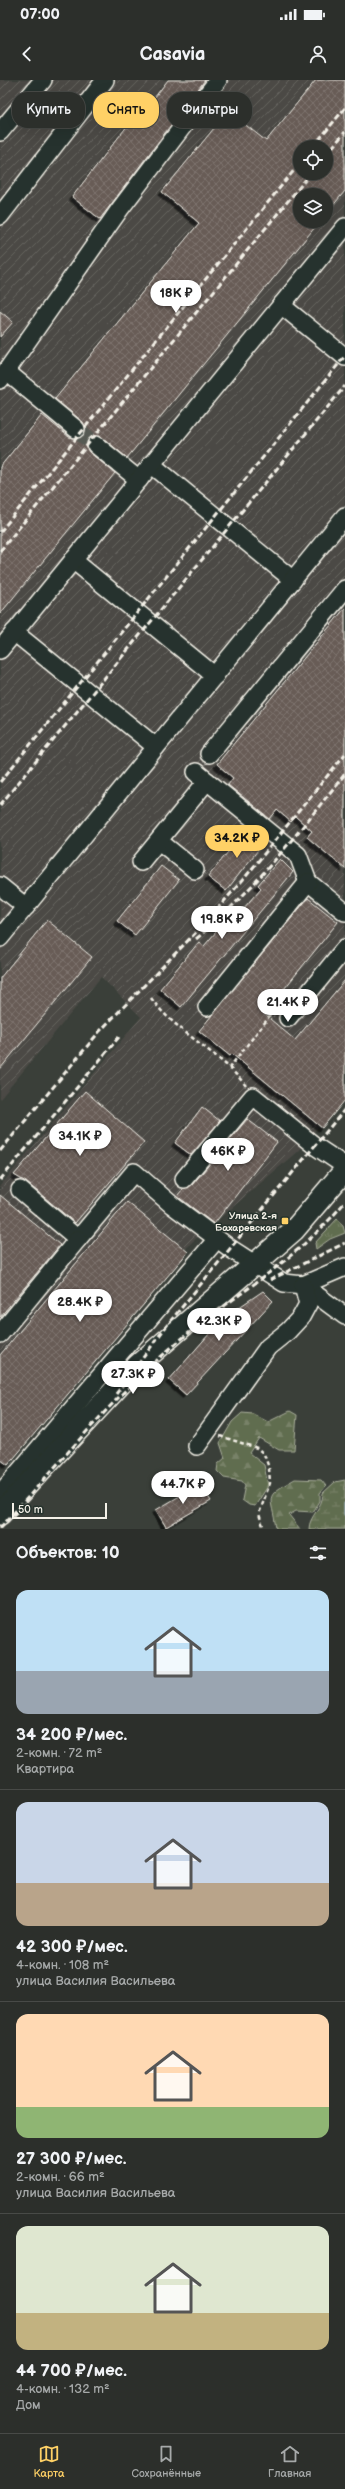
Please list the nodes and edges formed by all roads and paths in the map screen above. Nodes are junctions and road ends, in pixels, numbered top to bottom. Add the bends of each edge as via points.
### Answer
1 (43, 80) edge
2 (105, 80) edge
3 (218, 80) edge
4 (0, 132) edge
5 (0, 216) edge
6 (345, 227) edge
7 (281, 305) junction
8 (345, 357) edge
9 (3, 376) edge
10 (76, 429) tunnel mouth
11 (96, 445) tunnel mouth
12 (151, 464) junction
13 (139, 480) junction
14 (345, 516) edge
15 (73, 560) junction
16 (293, 580) junction
17 (345, 589) edge
18 (14, 632) junction
19 (0, 650) edge
20 (215, 676) junction
21 (156, 747) junction
22 (209, 754) dead end
23 (159, 841) junction
24 (142, 862) dead end
25 (195, 870) dead end
26 (308, 882) junction
27 (0, 886) edge
28 (26, 907) junction
29 (345, 912) edge
30 (0, 938) edge
31 (345, 948) edge
32 (150, 998) dead end
33 (207, 1007) dead end
34 (288, 1018) joint
35 (229, 1068) junction
36 (253, 1096) junction
37 (345, 1166) edge
38 (345, 1170) edge
39 (184, 1179) dead end
40 (20, 1190) dead end
41 (78, 1239) junction
42 (217, 1239) junction
43 (255, 1264) junction
44 (345, 1267) edge
45 (303, 1285) junction
46 (345, 1316) edge
47 (0, 1334) edge
48 (210, 1430) junction
49 (197, 1446) dead end
50 (8, 1485) edge
51 (0, 1514) edge
52 (264, 1529) edge

1 - 4 lane
2 - 5 lane
3 - 9 lane via 120,209
6 - 7 lane
7 - 8 lane
7 - 12 lane
9 - 10 lane
11 - 13 lane
12 - 13 lane
12 - 16 lane
13 - 15 lane
14 - 16 lane
15 - 18 lane
15 - 20 lane
16 - 20 lane
17 - 22 lane
18 - 19 lane
18 - 21 lane
20 - 21 lane
21 - 28 lane
23 - 24 lane
23 - 25 lane
23 - 26 lane via 201,777 298,855
26 - 29 lane
26 - 33 lane
27 - 28 lane
28 - 30 lane
31 - 34 lane
32 - 35 path via 158,1008
34 - 35 path via 270,1016
35 - 36 path
36 - 37 lane via 315,1146
36 - 39 lane
38 - 43 main road via 294,1230
40 - 41 lane
41 - 42 lane via 134,1172
41 - 47 lane
42 - 43 lane
42 - 50 lane
43 - 45 lane via 284,1283
43 - 50 main road via 138,1365
44 - 45 lane
45 - 46 lane
45 - 48 lane via 308,1304 301,1317 268,1347
48 - 49 lane
48 - 52 path via 224,1439 257,1448 264,1454 269,1468 270,1483 259,1514
50 - 51 main road

